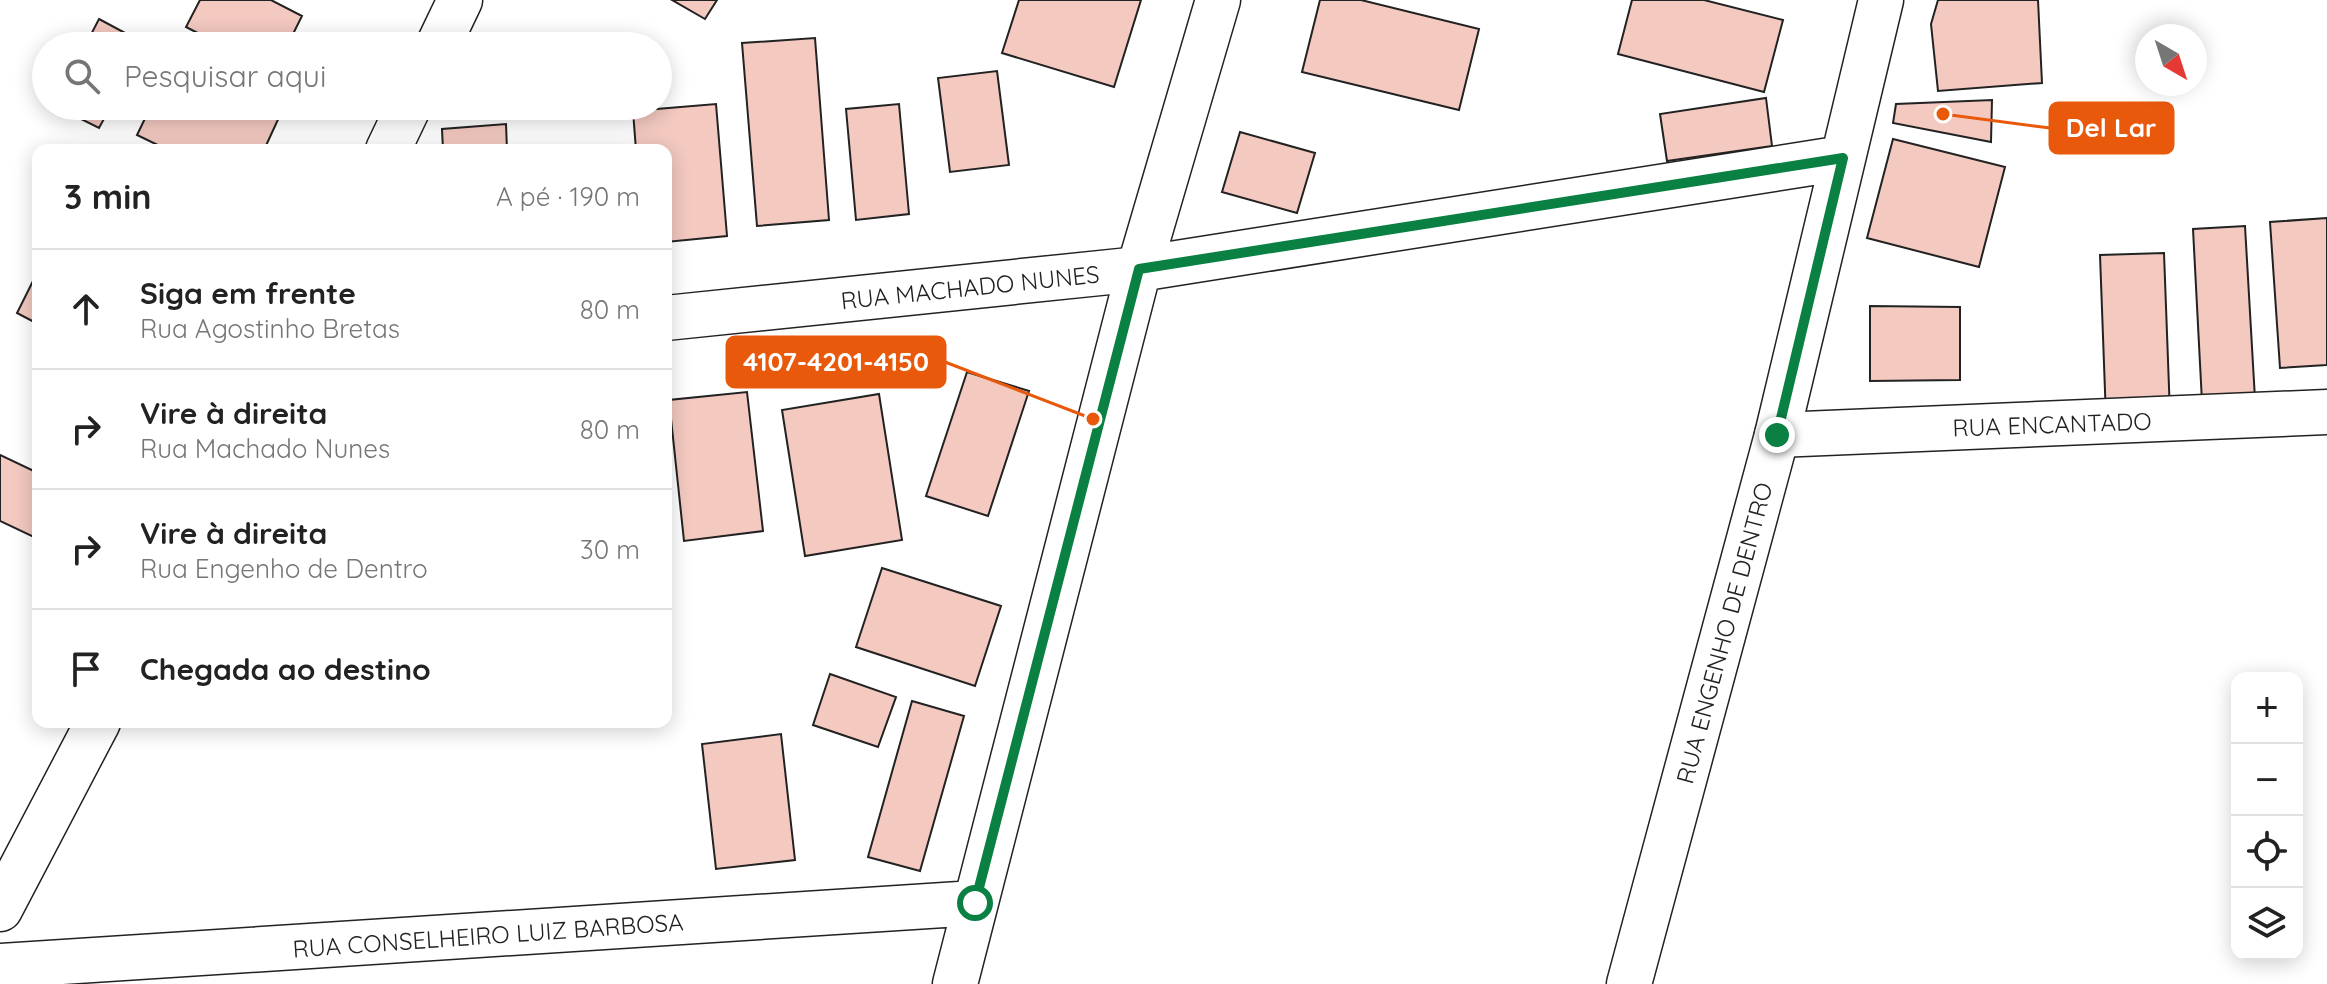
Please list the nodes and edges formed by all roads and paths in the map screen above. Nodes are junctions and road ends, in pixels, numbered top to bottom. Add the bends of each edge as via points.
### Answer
1 (460, 0) edge
2 (1218, 0) edge
3 (1881, 0) edge
4 (445, 32) edge
5 (402, 120) edge
6 (391, 144) edge
7 (1843, 158) junction
8 (1139, 269) junction
9 (672, 317) edge
10 (2327, 412) edge
11 (1777, 435) junction
12 (95, 728) edge
13 (975, 903) junction
14 (0, 909) edge
15 (0, 966) edge
16 (141, 972) edge
17 (955, 984) edge
18 (1629, 984) edge

1 - 4 street
2 - 8 street
3 - 7 street, RUA ENGENHO DE DENTRO
5 - 6 street
7 - 8 street, RUA MACHADO NUNES
7 - 11 street, RUA ENGENHO DE DENTRO
8 - 9 street, RUA MACHADO NUNES
8 - 13 street
10 - 11 street, RUA ENCANTADO
11 - 18 street, RUA ENGENHO DE DENTRO
12 - 14 street
13 - 16 street, RUA CONSELHEIRO LUIZ BARBOSA
13 - 17 street
15 - 16 street, RUA CONSELHEIRO LUIZ BARBOSA

